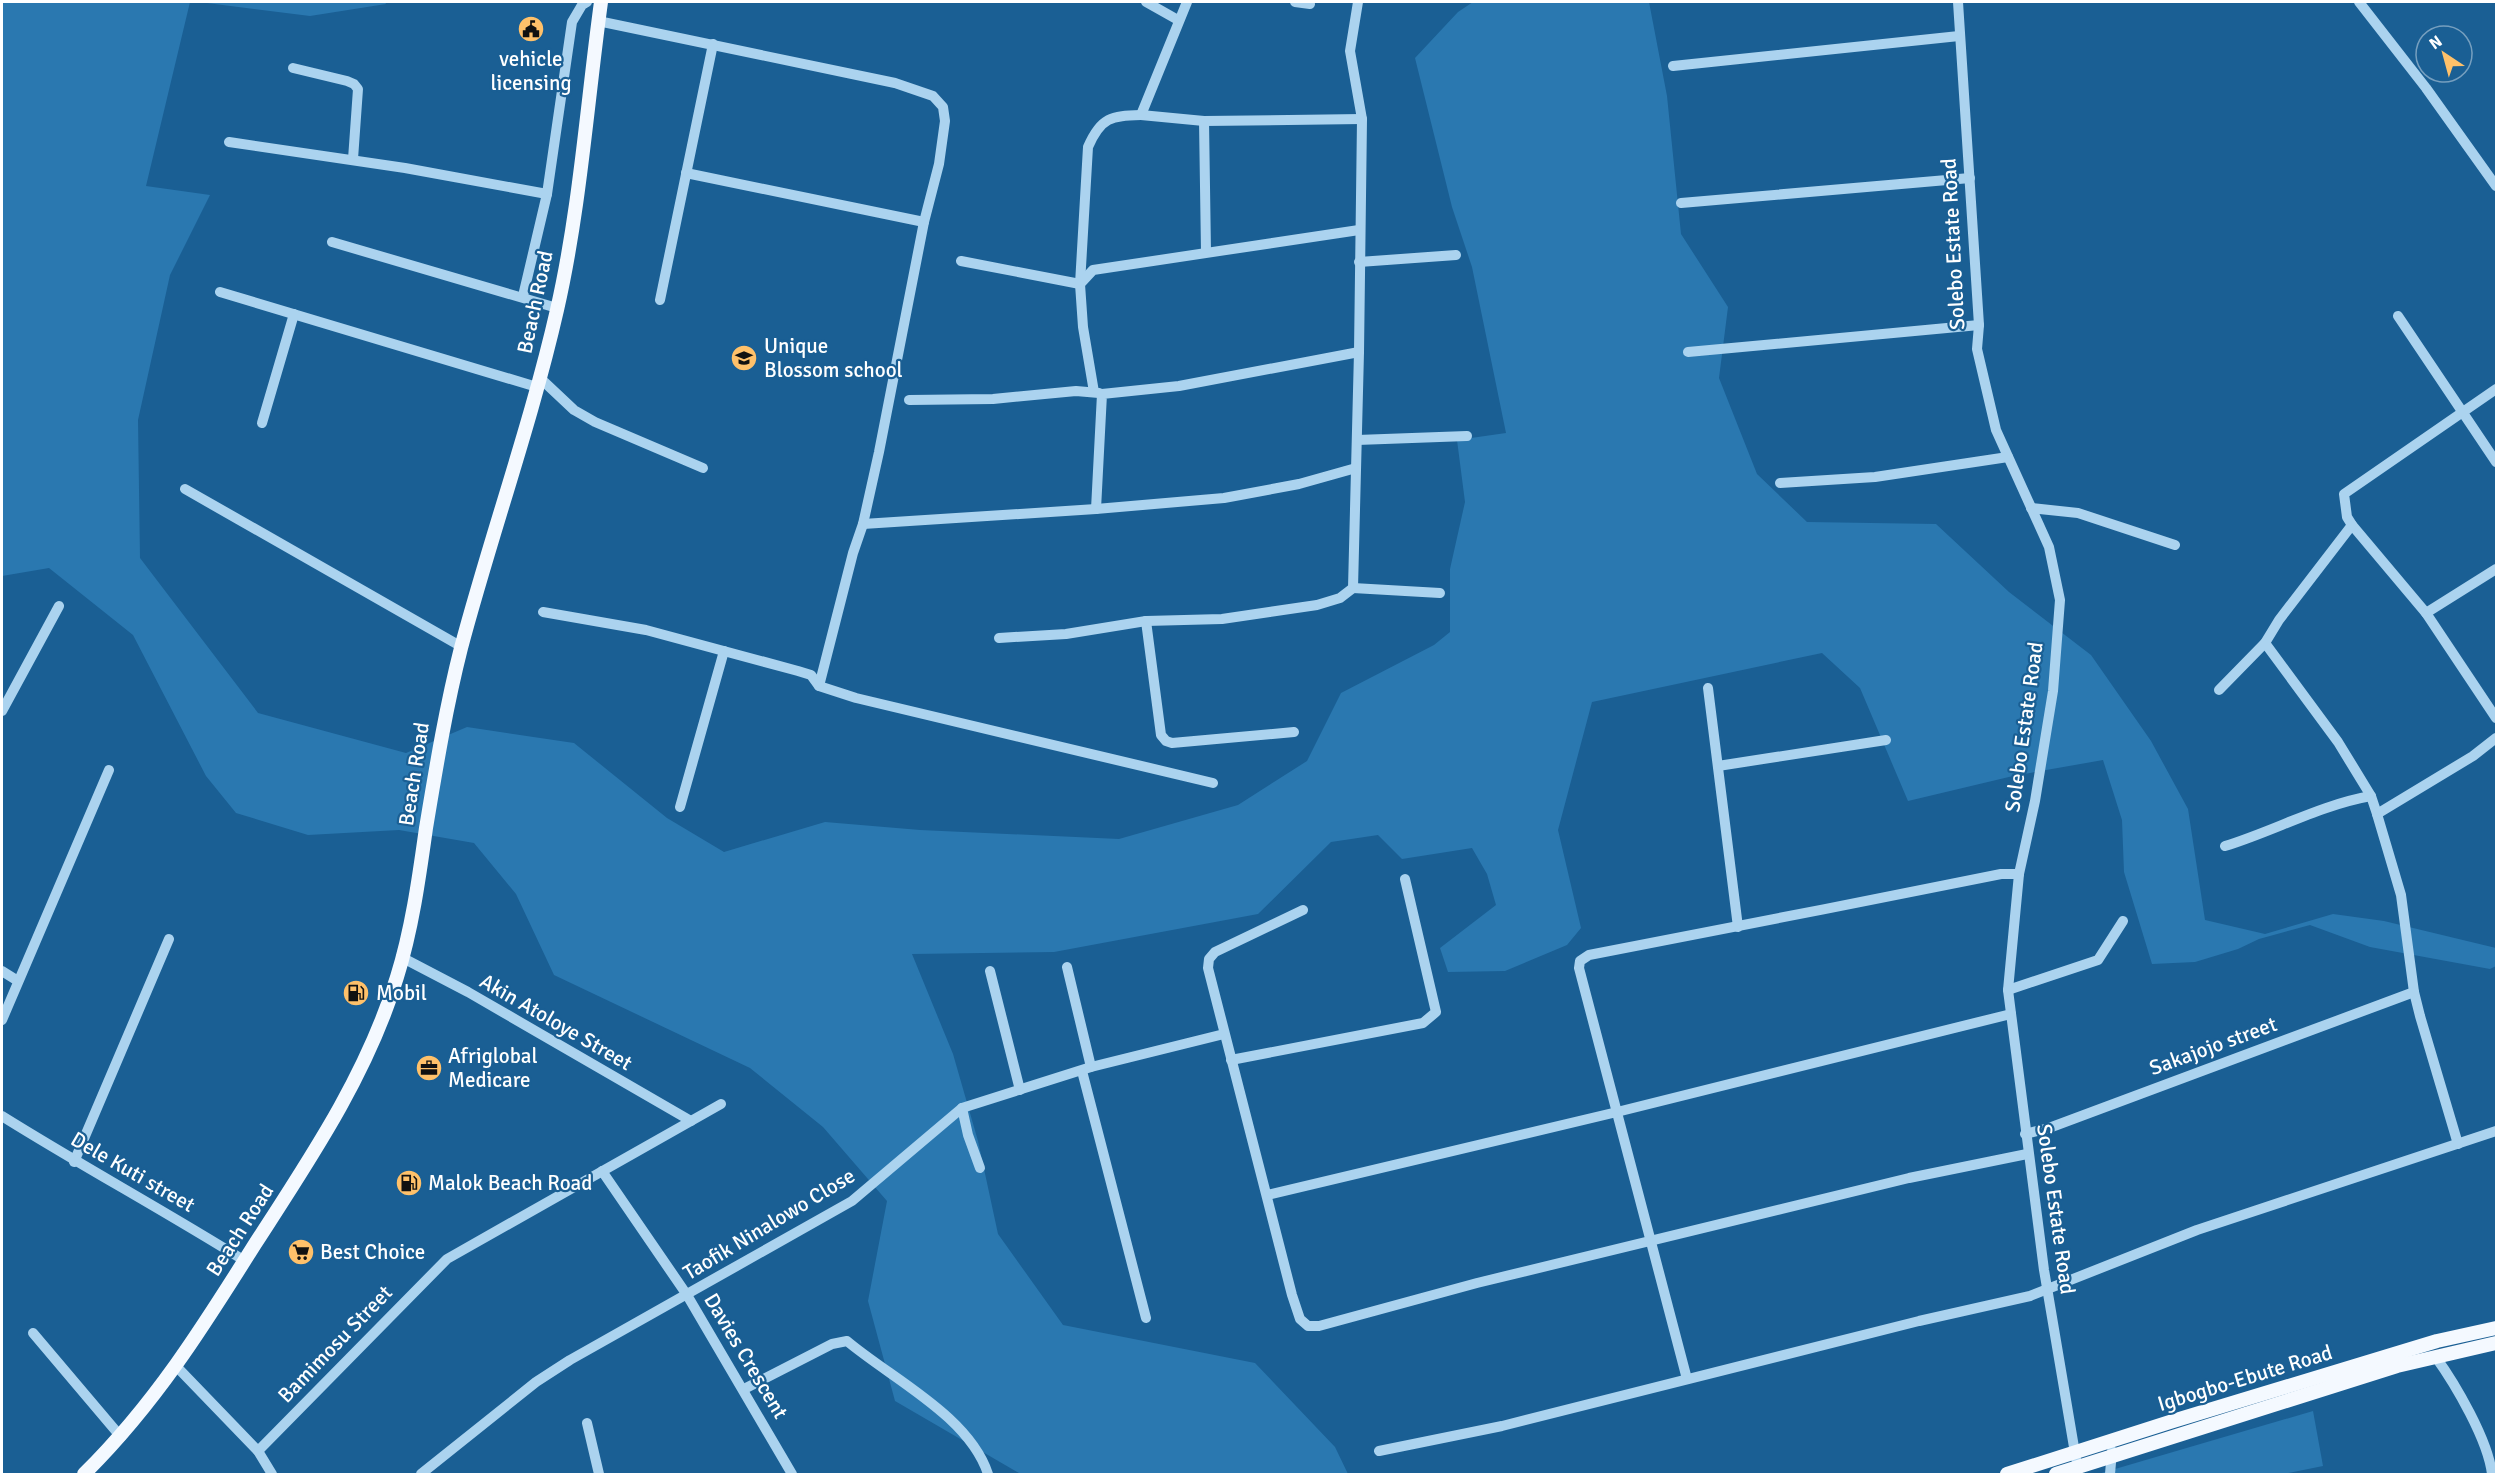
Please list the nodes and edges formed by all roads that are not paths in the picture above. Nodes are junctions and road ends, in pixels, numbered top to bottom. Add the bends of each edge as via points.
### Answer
1 (587, 2) edge
2 (601, 2) edge
3 (1146, 2) edge
4 (1187, 2) edge
5 (1295, 2) edge
6 (1358, 2) edge
7 (1958, 2) edge
8 (2359, 2) edge
9 (1310, 4) dead end
10 (1178, 20) junction
11 (598, 21) junction
12 (1959, 36) junction
13 (713, 44) junction
14 (1673, 66) dead end
15 (293, 68) dead end
16 (1141, 115) junction
17 (1362, 119) junction
18 (1204, 121) junction
19 (229, 142) dead end
20 (353, 159) junction
21 (686, 173) junction
22 (1970, 178) junction
23 (2496, 186) edge
24 (547, 194) junction
25 (1681, 203) dead end
26 (924, 222) junction
27 (1359, 230) junction
28 (333, 242) dead end
29 (1206, 252) junction
30 (1456, 255) dead end
31 (961, 261) dead end
32 (1359, 262) junction
33 (1080, 284) junction
34 (220, 292) dead end
35 (523, 296) junction
36 (660, 300) dead end
37 (557, 308) junction
38 (294, 314) junction
39 (2398, 316) dead end
40 (1979, 325) junction
41 (1359, 352) junction
42 (1688, 352) dead end
43 (538, 382) junction
44 (2496, 389) edge
45 (1098, 393) junction
46 (909, 400) dead end
47 (2463, 412) junction
48 (262, 423) dead end
49 (1467, 436) dead end
50 (1357, 440) junction
51 (2008, 457) junction
52 (2496, 462) edge
53 (703, 468) dead end
54 (1356, 468) junction
55 (1780, 483) dead end
56 (185, 489) dead end
57 (2031, 508) junction
58 (1096, 509) junction
59 (863, 524) junction
60 (2352, 525) junction
61 (2175, 545) dead end
62 (2496, 569) edge
63 (1353, 588) junction
64 (1440, 593) dead end
65 (59, 606) dead end
66 (543, 612) dead end
67 (2426, 613) junction
68 (1146, 621) junction
69 (999, 638) dead end
70 (2265, 643) junction
71 (462, 647) junction
72 (724, 651) junction
73 (819, 686) junction
74 (1708, 688) dead end
75 (2219, 690) dead end
76 (2, 711) edge
77 (2496, 718) edge
78 (1294, 732) dead end
79 (2496, 738) edge
80 (1886, 740) dead end
81 (1718, 766) junction
82 (109, 770) dead end
83 (1213, 783) dead end
84 (2371, 796) junction
85 (680, 807) dead end
86 (2378, 814) junction
87 (2225, 846) dead end
88 (2019, 874) junction
89 (1406, 879) dead end
90 (1303, 910) dead end
91 (2123, 921) dead end
92 (1738, 927) junction
93 (169, 939) dead end
94 (401, 957) junction
95 (1067, 968) dead end
96 (2, 970) edge
97 (990, 971) dead end
98 (18, 981) junction
99 (2007, 990) junction
100 (2414, 992) junction
101 (2010, 1014) junction
102 (2, 1020) edge
103 (1224, 1034) junction
104 (1231, 1060) junction
105 (1086, 1069) junction
106 (1020, 1090) junction
107 (721, 1104) dead end
108 (962, 1108) junction
109 (1617, 1112) junction
110 (2, 1116) edge
111 (691, 1121) junction
112 (2496, 1131) edge
113 (2025, 1134) junction
114 (2458, 1144) junction
115 (2027, 1154) junction
116 (74, 1162) junction
117 (980, 1168) dead end
118 (602, 1171) junction
119 (1268, 1196) junction
120 (1650, 1242) junction
121 (245, 1261) junction
122 (2048, 1289) junction
123 (687, 1295) junction
124 (1146, 1318) dead end
125 (2496, 1328) edge
126 (33, 1333) dead end
127 (2496, 1343) edge
128 (2435, 1356) junction
129 (176, 1366) junction
130 (1687, 1379) junction
131 (744, 1389) junction
132 (587, 1423) dead end
133 (121, 1437) junction
134 (2111, 1441) junction
135 (258, 1451) junction
136 (1379, 1451) dead end
137 (2074, 1452) junction
138 (2112, 1457) junction
139 (2077, 1468) junction
140 (84, 1474) edge
141 (272, 1474) edge
142 (421, 1474) edge
143 (599, 1474) edge
144 (792, 1474) edge
145 (988, 1474) edge
146 (2007, 1474) edge
147 (2056, 1474) edge
148 (2110, 1474) edge
149 (2492, 1474) edge

1 - 24 street via 572,22
2 - 11 main road, Beach Road
3 - 10 street
4 - 10 street
5 - 9 street
6 - 17 street via 1350,51
7 - 12 street, Solebo Estate Road
8 - 23 street
10 - 16 street
11 - 13 street
11 - 37 main road, Beach Road via 589,108
12 - 14 street
12 - 22 street, Solebo Estate Road
13 - 21 street
13 - 26 street via 895,83 933,96 943,107 945,121
15 - 20 street via 347,81 358,89
16 - 18 street
16 - 33 street via 1114,116 1093,134 1088,147
17 - 18 street
17 - 27 street
18 - 29 street
19 - 20 street
20 - 24 street
21 - 26 street
21 - 36 street
22 - 25 street
22 - 40 street, Solebo Estate Road
24 - 35 street
26 - 59 street
27 - 29 street
27 - 32 street
28 - 35 street
29 - 33 street via 1093,270
30 - 32 street
31 - 33 street
32 - 41 street
33 - 45 street via 1083,327
34 - 38 street
35 - 37 street
37 - 43 main road, Beach Road
38 - 43 street
38 - 48 street
39 - 47 street
40 - 42 street
40 - 51 street, Solebo Estate Road via 1977,349 1996,430
41 - 45 street via 1179,386
41 - 50 street
43 - 53 street via 595,422
43 - 71 main road, Beach Road
44 - 47 street
45 - 46 street
45 - 58 street
47 - 52 street
47 - 60 street via 2344,494
49 - 50 street
50 - 54 street
51 - 55 street via 1875,477
51 - 57 street, Solebo Estate Road
54 - 58 street via 1224,498
54 - 63 street
56 - 71 street
57 - 61 street via 2078,513
57 - 88 street, Solebo Estate Road via 2049,547 2060,600 2053,691
58 - 59 street
59 - 73 street
60 - 67 street
60 - 70 street
62 - 67 street
63 - 64 street
63 - 68 street via 1340,598 1317,605 1222,619
65 - 76 street
66 - 72 street via 646,630
67 - 77 street
68 - 69 street via 1066,634
68 - 78 street via 1161,735 1166,741
70 - 75 street
70 - 84 street via 2338,742
71 - 94 main road, Beach Road via 446,711 416,897
72 - 73 street via 811,675
72 - 85 street
73 - 83 street via 867,701
74 - 81 street
79 - 86 street
80 - 81 street
81 - 92 street
82 - 98 street
84 - 86 street
84 - 87 street via 2345,801
86 - 100 street via 2401,895
88 - 92 street
88 - 99 street, Solebo Estate Road
89 - 104 street via 1437,1012 1423,1023
90 - 103 street via 1215,952 1209,959
91 - 99 street via 2098,960
92 - 109 street via 1589,955 1580,961
93 - 116 street
94 - 111 street, Akin Atoloye Street
94 - 121 main road, Beach Road via 395,984 358,1077
95 - 105 street
96 - 98 street
97 - 106 street
98 - 102 street
99 - 101 street, Solebo Estate Road
100 - 113 street, Sakajojo street
100 - 114 street
101 - 109 street
101 - 113 street, Solebo Estate Road
103 - 104 street
103 - 105 street, Taofik Ninalowo Close
104 - 119 street
105 - 106 street, Taofik Ninalowo Close
105 - 124 street
106 - 108 street, Taofik Ninalowo Close
107 - 111 street, Bamimosu Street
108 - 117 street
108 - 123 street, Taofik Ninalowo Close via 852,1201
109 - 119 street
109 - 120 street
110 - 116 street, Dele Kuti street
111 - 118 street, Bamimosu Street
112 - 114 street
113 - 115 street, Solebo Estate Road
114 - 122 street via 2197,1230
115 - 120 street via 1909,1178
115 - 122 street, Solebo Estate Road
116 - 121 street, Dele Kuti street via 158,1207
118 - 123 street, Davies Crescent
118 - 135 street, Bamimosu Street via 447,1259
119 - 120 street via 1292,1295 1300,1319 1308,1326
120 - 130 street
121 - 129 main road, Beach Road
122 - 130 street
122 - 137 street, Solebo Estate Road
123 - 131 street, Davies Crescent
123 - 142 street, Taofik Ninalowo Close via 536,1382
125 - 134 main road, Igbogbo-Ebute Road via 2438,1341
126 - 133 street
127 - 128 main road, Igbogbo-Ebute Road
128 - 138 main road, Igbogbo-Ebute Road
128 - 149 street via 2480,1436
129 - 133 main road, Beach Road
129 - 135 street
130 - 136 street via 1502,1426
131 - 144 street, Davies Crescent
131 - 145 street via 832,1344 847,1341 945,1414 967,1438
132 - 143 street
133 - 140 main road, Beach Road
134 - 137 main road, Igbogbo-Ebute Road
134 - 138 street
135 - 141 street
137 - 139 street, Solebo Estate Road
137 - 146 main road, Igbogbo-Ebute Road
138 - 139 main road, Igbogbo-Ebute Road
138 - 148 street
139 - 147 main road, Igbogbo-Ebute Road

